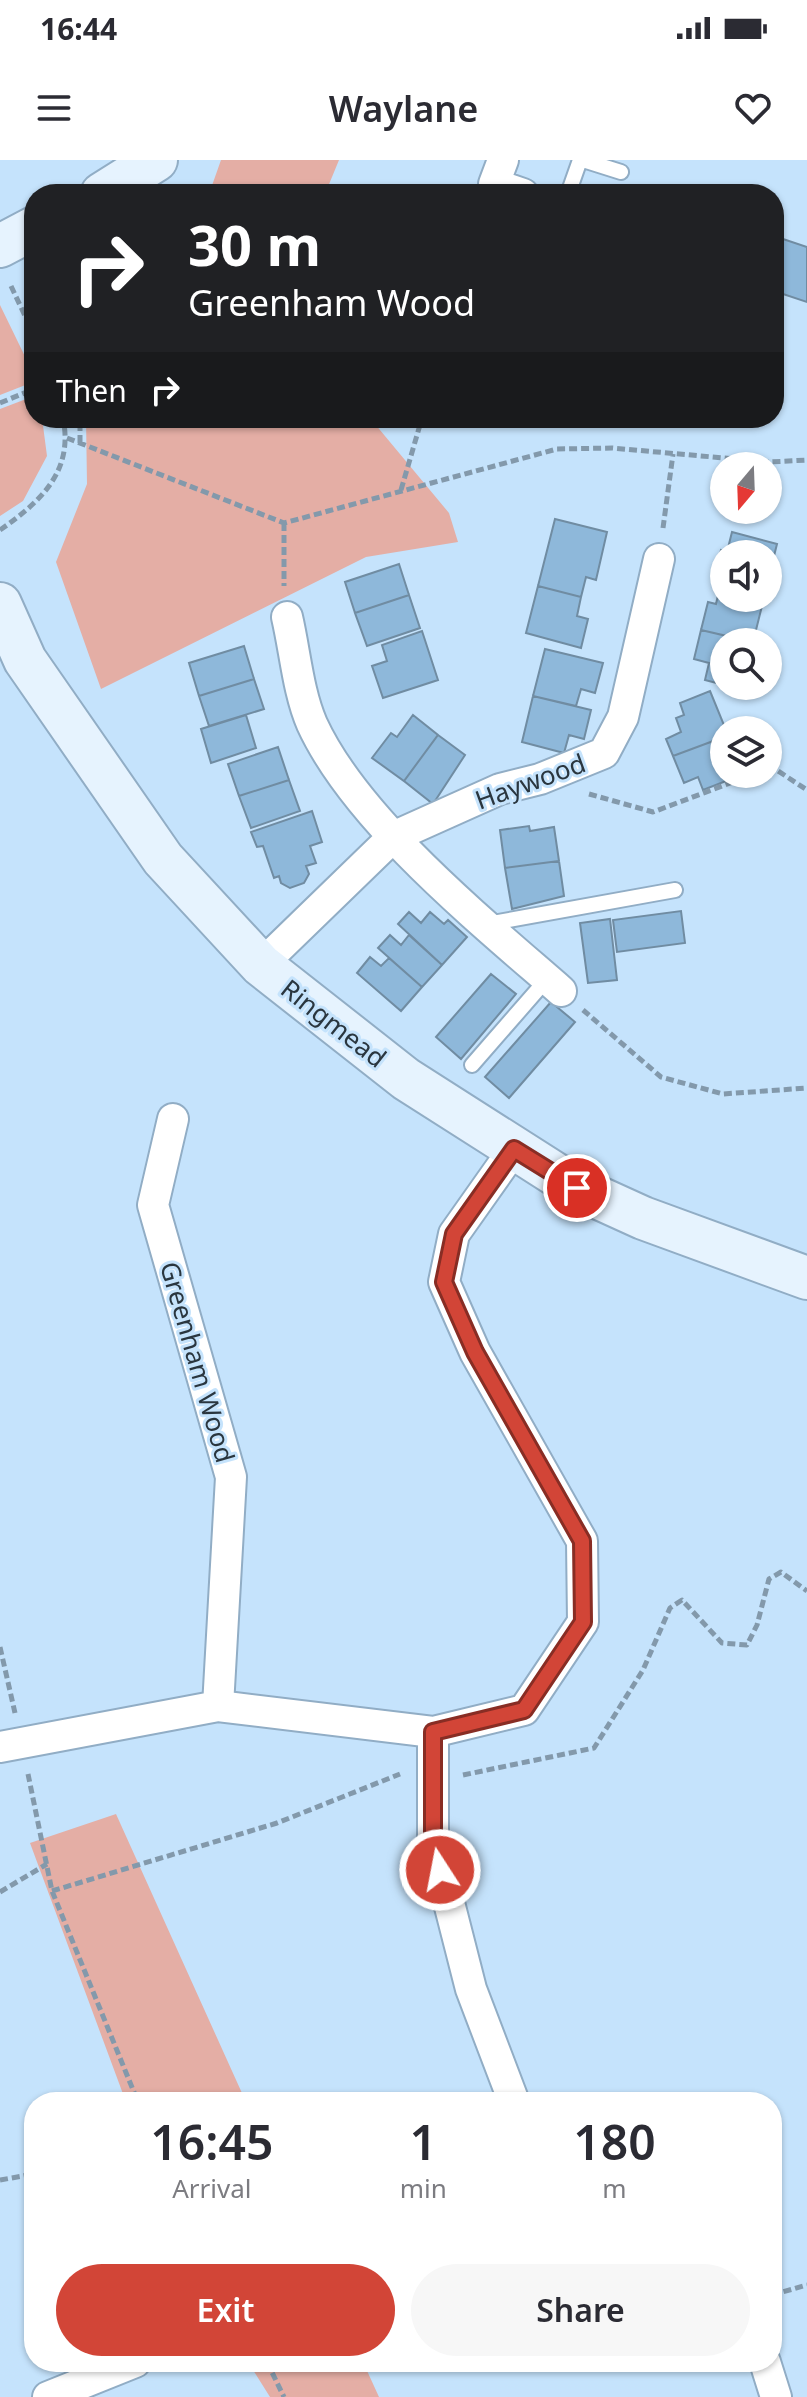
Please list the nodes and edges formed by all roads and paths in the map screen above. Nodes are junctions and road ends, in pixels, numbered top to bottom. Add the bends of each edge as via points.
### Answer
1 (156, 160) edge
2 (503, 160) edge
3 (581, 160) edge
4 (621, 172) dead end
5 (118, 184) edge
6 (494, 184) edge
7 (572, 184) edge
8 (24, 233) edge
9 (0, 246) edge
10 (11, 286) dead end
11 (24, 314) edge
12 (24, 393) edge
13 (0, 403) edge
14 (65, 428) edge
15 (80, 428) edge
16 (419, 428) edge
17 (67, 438) junction
18 (80, 443) junction
19 (673, 454) junction
20 (807, 460) edge
21 (400, 491) junction
22 (284, 523) junction
23 (0, 530) edge
24 (659, 559) joint
25 (0, 604) edge
26 (287, 617) joint
27 (782, 774) edge
28 (540, 779) junction
29 (717, 788) edge
30 (807, 790) edge
31 (393, 837) junction
32 (675, 890) dead end
33 (486, 924) junction
34 (261, 965) junction
35 (554, 985) junction
36 (472, 1065) dead end
37 (807, 1088) edge
38 (173, 1119) dead end
39 (514, 1149) junction
40 (807, 1278) edge
41 (807, 1591) edge
42 (0, 1647) edge
43 (218, 1706) junction
44 (17, 1722) dead end
45 (433, 1732) junction
46 (0, 1747) edge
47 (26, 1763) dead end
48 (400, 1774) dead end
49 (450, 1777) dead end
50 (47, 1864) junction
51 (52, 1891) junction
52 (0, 1892) edge
53 (134, 2092) edge
54 (510, 2092) edge
55 (24, 2176) edge
56 (0, 2180) edge
57 (807, 2285) edge
58 (782, 2292) edge
59 (110, 2372) edge
60 (272, 2372) edge
61 (768, 2372) edge
62 (48, 2397) edge
63 (284, 2397) edge
64 (776, 2397) edge

1 - 5 street
2 - 6 street
3 - 4 lane
3 - 7 lane
8 - 9 street
10 - 11 path
12 - 13 path
14 - 17 path
15 - 18 path
16 - 21 path
17 - 18 path
17 - 23 path via 55,477 36,505
18 - 22 path
19 - 20 path
19 - 21 path via 557,449
19 - 24 path
21 - 22 path
22 - 26 path
24 - 28 street, Haywood via 635,592 623,717 604,753
25 - 34 street, Ringmead via 25,660 163,859
26 - 31 street via 312,723 348,784
27 - 30 path
28 - 29 path via 653,812
28 - 31 street, Haywood via 500,789
31 - 33 street
31 - 34 street, Haywood
32 - 33 lane
33 - 35 street
34 - 39 street, Ringmead via 406,1079
35 - 36 lane
35 - 37 path via 661,1077 723,1094
38 - 43 street, Greenham Wood via 153,1205 231,1477
39 - 40 street, Ringmead via 577,1188 643,1218
39 - 45 street via 454,1234 444,1282 475,1352 582,1541 583,1622 524,1710
41 - 49 path via 781,1572 769,1579 747,1645 722,1643 682,1600 670,1608 643,1670 594,1748
42 - 44 path
43 - 45 street
43 - 46 street
45 - 54 street via 433,1840 471,1989
47 - 50 path
48 - 51 path via 277,1823
50 - 51 path
50 - 52 path
51 - 53 path
55 - 56 path
57 - 58 path
59 - 62 street
60 - 63 path
61 - 64 street

